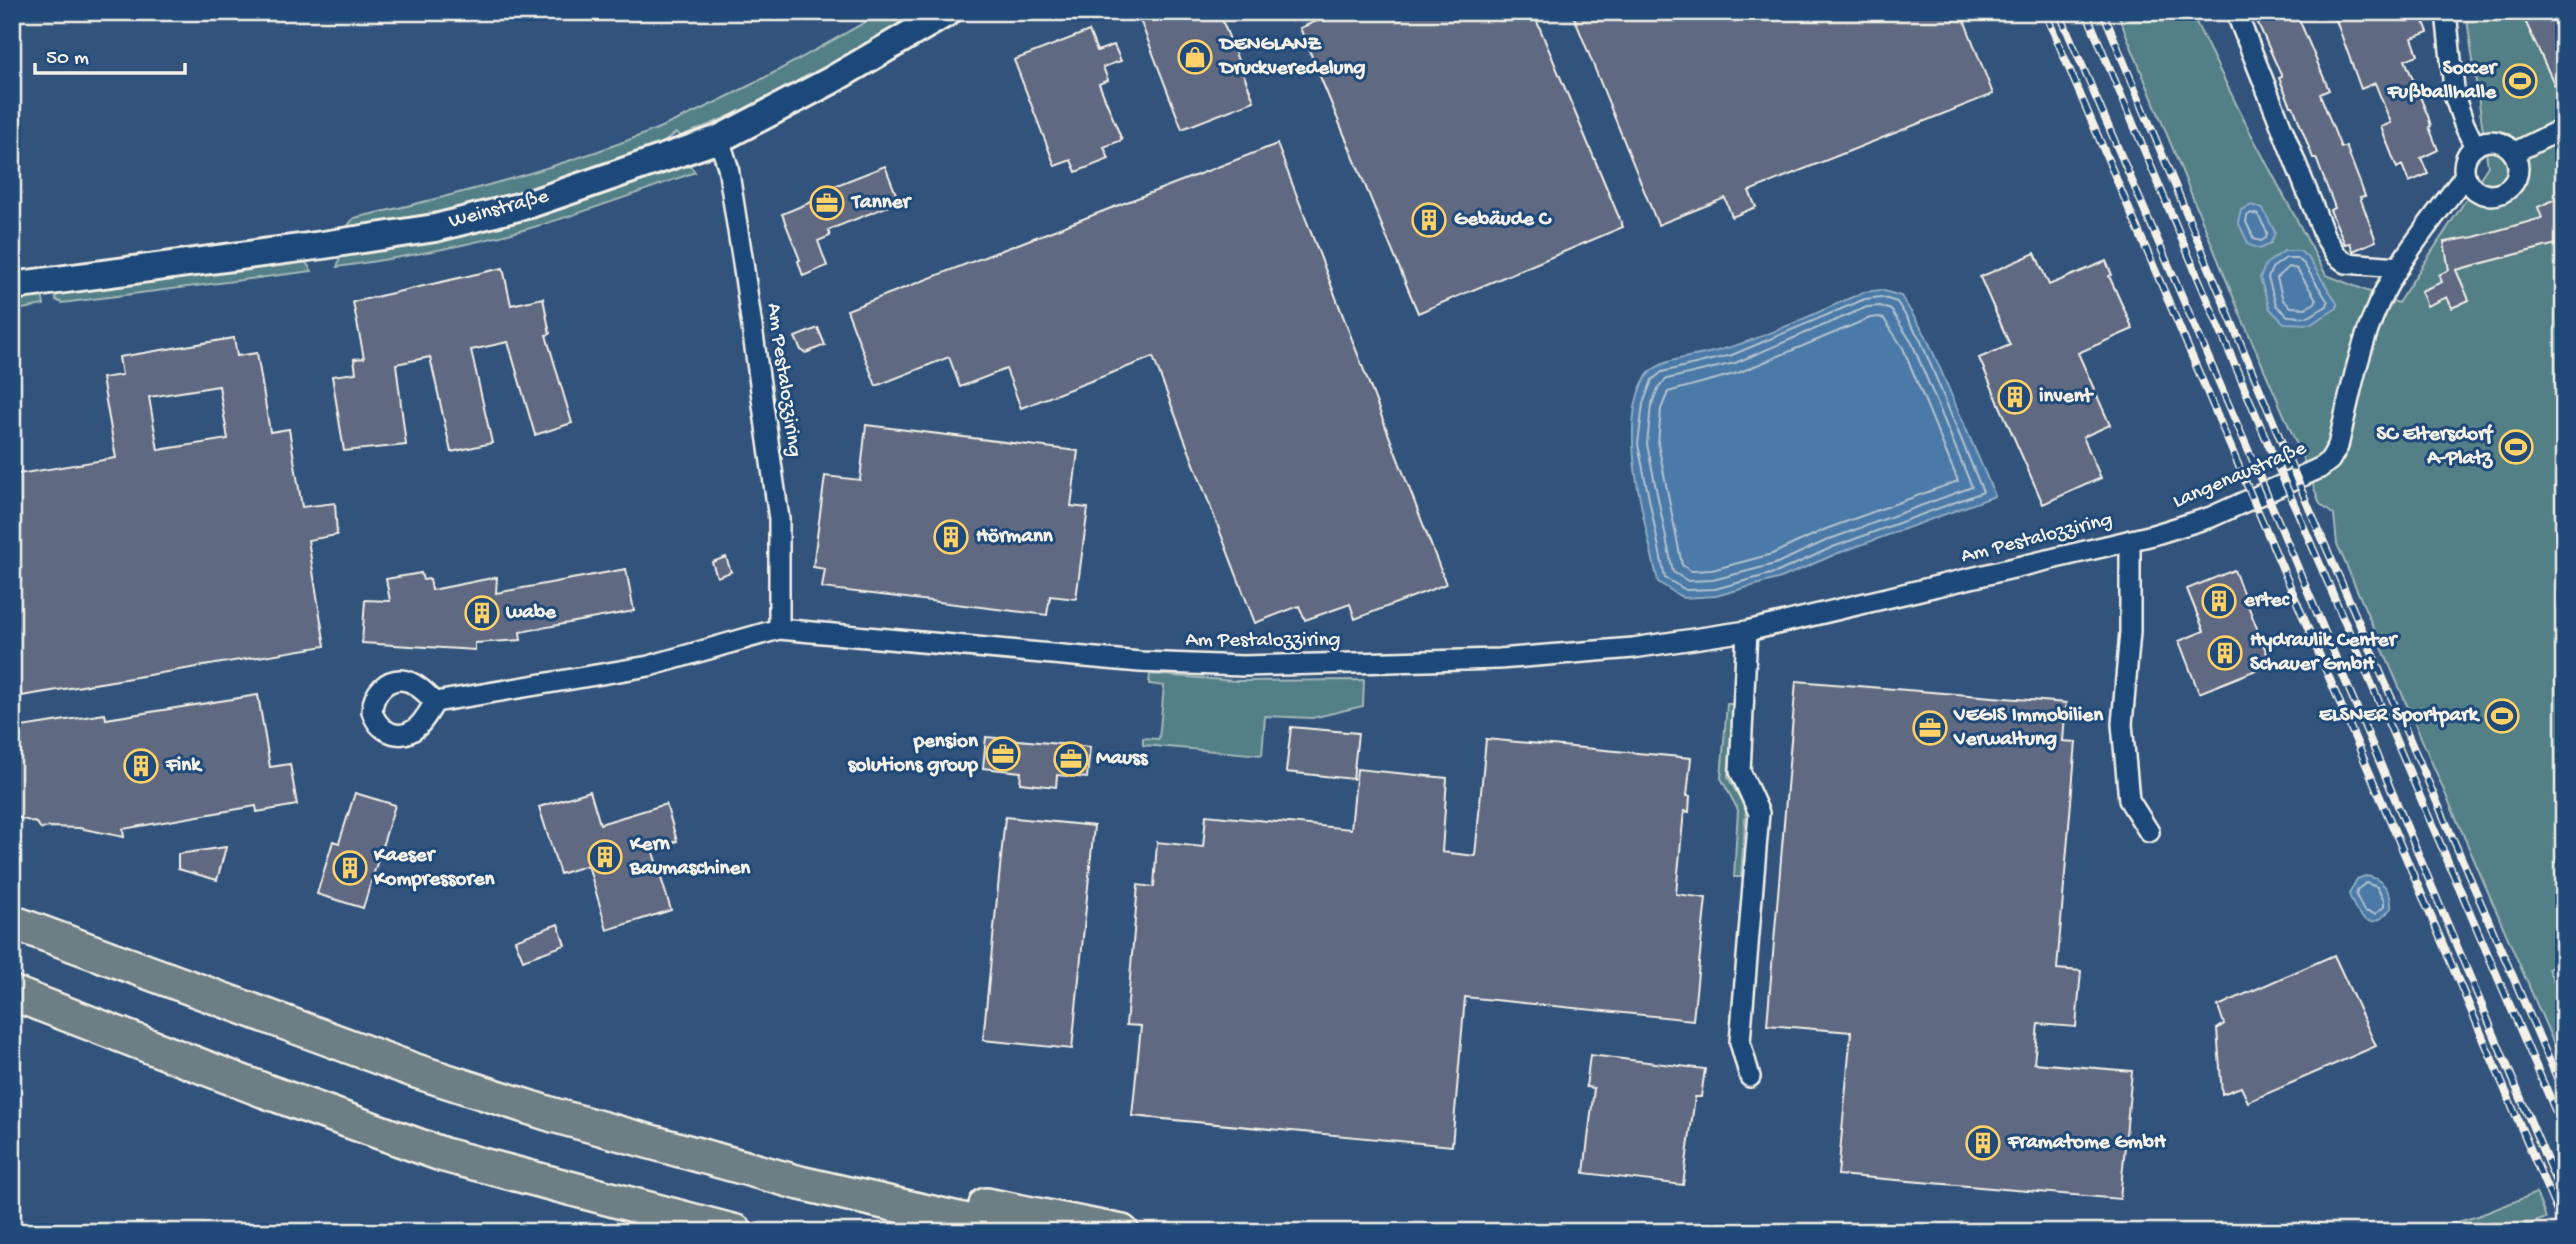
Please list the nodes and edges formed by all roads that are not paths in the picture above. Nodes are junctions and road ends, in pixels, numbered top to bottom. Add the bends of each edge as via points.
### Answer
1 (948, 12) edge
2 (2236, 12) edge
3 (2446, 12) edge
4 (2564, 128) edge
5 (719, 139) junction
6 (2475, 147) junction
7 (2513, 153) junction
8 (2465, 175) junction
9 (2399, 267) junction
10 (12, 286) edge
11 (2130, 540) junction
12 (779, 629) junction
13 (1747, 631) junction
14 (435, 702) dead end
15 (2149, 832) dead end
16 (12, 922) edge
17 (12, 993) edge
18 (1750, 1077) dead end
19 (800, 1184) junction
20 (736, 1232) edge
21 (1016, 1232) edge
22 (1122, 1232) edge

1 - 5 main road, Weinstraße
2 - 9 street via 2325,237 2337,256 2346,263
3 - 6 street via 2455,98
4 - 7 street
5 - 10 main road, Weinstraße via 530,204 435,228
5 - 12 street, Am Pestalozziring via 728,167 779,519
6 - 7 street via 2495,141
6 - 8 street, Langenaustraße via 2464,164
7 - 8 street via 2517,176 2500,194 2479,192
8 - 9 street, Langenaustraße
9 - 11 street, Langenaustraße via 2366,336 2330,460 2211,517
11 - 13 street, Am Pestalozziring
11 - 15 street, Am Pestalozziring via 2130,632 2122,724 2129,800
12 - 13 street, Am Pestalozziring via 1140,662 1244,666 1499,659 1633,648
12 - 14 street, Am Pestalozziring via 649,666
13 - 18 street via 1740,771 1759,813 1740,1042
16 - 19 highway via 416,1071 553,1115
17 - 20 highway via 444,1155
19 - 21 highway
19 - 22 highway via 857,1185 936,1195

